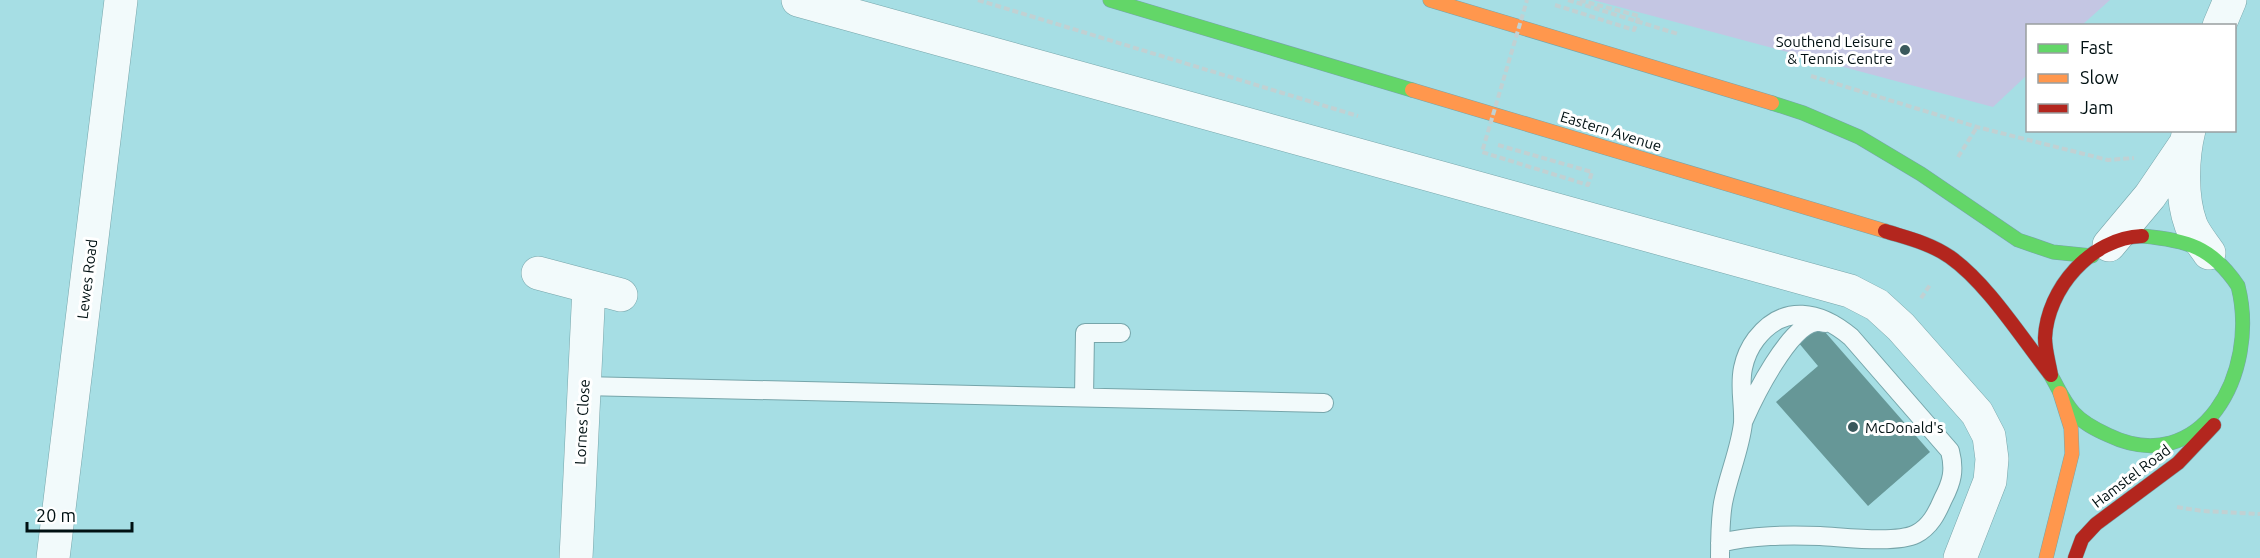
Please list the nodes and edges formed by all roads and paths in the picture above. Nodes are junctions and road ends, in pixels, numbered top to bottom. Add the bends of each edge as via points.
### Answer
1 (121, 0) edge
2 (798, 0) edge
3 (1110, 0) edge
4 (1430, 0) edge
5 (1527, 0) edge
6 (1568, 0) edge
7 (1579, 0) edge
8 (2230, 0) edge
9 (1555, 5) dead end
10 (2220, 24) edge
11 (1682, 36) dead end
12 (1806, 75) dead end
13 (2188, 137) edge
14 (1498, 145) dead end
15 (2135, 157) dead end
16 (2100, 250) junction
17 (2218, 262) junction
18 (538, 273) dead end
19 (2249, 273) dead end
20 (589, 287) junction
21 (621, 295) dead end
22 (1836, 324) junction
23 (1121, 333) dead end
24 (2254, 346) dead end
25 (2051, 375) junction
26 (583, 386) junction
27 (2060, 393) junction
28 (2240, 397) dead end
29 (1084, 398) junction
30 (1324, 403) dead end
31 (1743, 422) junction
32 (2215, 424) junction
33 (1720, 551) edge
34 (53, 558) edge
35 (576, 558) edge
36 (1960, 558) edge
37 (2046, 558) edge
38 (2075, 558) edge

1 - 34 street, Lewes Road
2 - 36 street via 1850,291 1877,305 1901,327 1977,413 1989,436 1990,481
3 - 25 main road, Eastern Avenue via 1924,243 1950,257 1981,286
4 - 16 main road, Eastern Avenue via 1803,112 1859,137 1930,179 2018,240 2053,252
5 - 14 path, bridge via 1482,152 1588,185 1592,172
6 - 11 path
7 - 9 path, bridge via 1639,16 1634,30
8 - 10 street
12 - 15 path via 1977,127 2108,160
13 - 16 street via 2150,196
13 - 17 street via 2186,202 2191,225
16 - 17 main road, Eastern Avenue via 2139,236 2175,239
16 - 25 main road, Eastern Avenue via 2079,264 2052,303 2045,339
17 - 19 main road
17 - 24 main road via 2248,302
18 - 20 street
20 - 21 street
20 - 26 street, Lornes Close
22 - 31 lane via 1816,322 1803,328 1773,365
22 - 31 lane via 1800,314 1781,317 1765,328 1743,365
22 - 33 lane via 1950,451 1952,478 1934,519 1914,536 1902,538 1744,537
23 - 29 lane via 1085,333
25 - 27 main road, Eastern Avenue
26 - 29 lane
26 - 35 street, Lornes Close
27 - 32 main road, Eastern Avenue via 2089,426 2122,442 2171,445
27 - 37 main road via 2071,428 2072,454
28 - 32 main road, Eastern Avenue
29 - 30 lane
31 - 33 lane via 1723,503
32 - 38 main road, Hamstel Road via 2178,463 2096,524 2082,538

